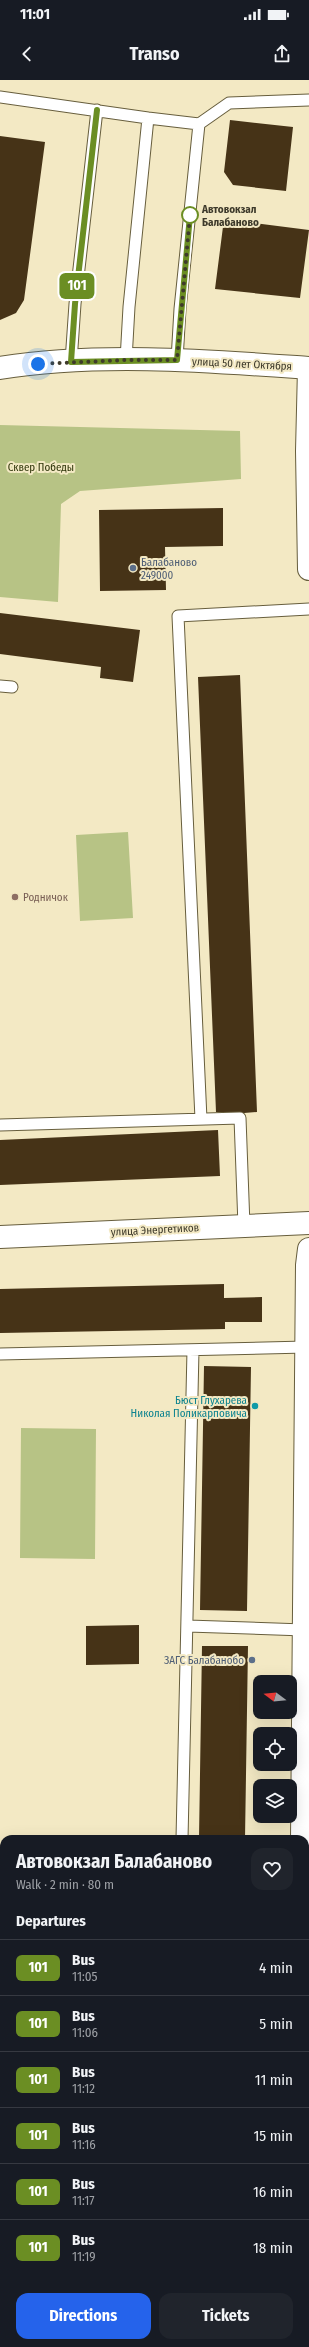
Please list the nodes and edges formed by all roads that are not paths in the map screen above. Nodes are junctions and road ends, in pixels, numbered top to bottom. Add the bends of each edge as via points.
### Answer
1 (0, 97) edge
2 (309, 100) edge
3 (97, 110) junction
4 (148, 118) junction
5 (199, 124) junction
6 (126, 360) junction
7 (177, 360) junction
8 (71, 362) junction
9 (0, 368) edge
10 (309, 368) edge
11 (309, 569) edge
12 (309, 609) edge
13 (0, 686) edge
14 (12, 687) dead end
15 (201, 1119) junction
16 (0, 1125) edge
17 (309, 1223) edge
18 (244, 1226) junction
19 (0, 1237) edge
20 (309, 1248) edge
21 (306, 1347) junction
22 (192, 1350) junction
23 (0, 1354) edge
24 (307, 1585) edge
25 (188, 1626) junction
26 (304, 1630) junction
27 (182, 1835) edge
28 (302, 1835) edge

1 - 3 lane
2 - 5 lane via 229,103
3 - 4 lane
3 - 8 lane
4 - 5 lane
4 - 6 lane
5 - 7 lane
6 - 7 street, улица 50 лет Октября
6 - 8 street, улица 50 лет Октября
7 - 10 street, улица 50 лет Октября
8 - 9 street, улица 50 лет Октября
10 - 11 street
12 - 15 lane via 178,616
13 - 14 lane
15 - 16 lane
15 - 18 lane via 240,1118
17 - 18 street, улица Энергетиков
18 - 19 street, улица Энергетиков
20 - 21 street
21 - 22 lane
21 - 24 street
22 - 23 lane
22 - 25 lane
24 - 26 street
25 - 26 lane
25 - 27 lane
26 - 28 street

